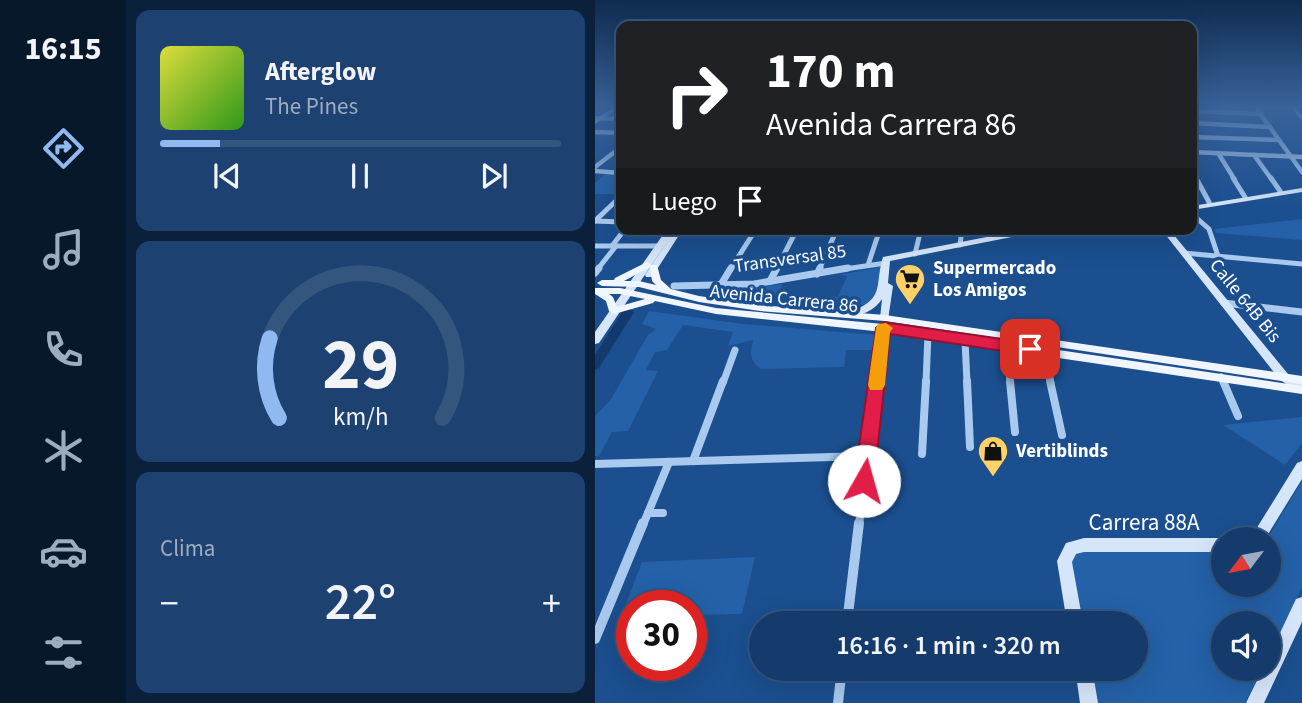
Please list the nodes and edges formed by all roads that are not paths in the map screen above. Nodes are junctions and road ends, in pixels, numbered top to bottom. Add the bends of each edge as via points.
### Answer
1 (1279, 140) edge
2 (616, 150) edge
3 (1197, 152) edge
4 (1218, 153) junction
5 (1254, 155) junction
6 (1291, 157) junction
7 (1302, 157) edge
8 (595, 169) edge
9 (616, 172) edge
10 (1302, 172) edge
11 (1197, 181) edge
12 (1299, 189) edge
13 (1280, 191) junction
14 (1245, 197) junction
15 (616, 200) edge
16 (1209, 202) junction
17 (1197, 207) edge
18 (1197, 208) edge
19 (1197, 215) edge
20 (595, 221) edge
21 (616, 222) edge
22 (621, 235) edge
23 (667, 235) edge
24 (674, 235) edge
25 (752, 235) edge
26 (794, 235) edge
27 (834, 235) edge
28 (878, 235) edge
29 (920, 235) edge
30 (961, 235) edge
31 (1003, 235) edge
32 (1170, 235) edge
33 (960, 245) junction
34 (595, 246) edge
35 (614, 246) junction
36 (659, 246) junction
37 (1184, 253) junction
38 (915, 254) junction
39 (1218, 256) junction
40 (888, 261) junction
41 (1302, 264) edge
42 (868, 265) junction
43 (651, 266) junction
44 (595, 273) edge
45 (817, 274) junction
46 (770, 281) junction
47 (607, 283) junction
48 (595, 284) edge
49 (633, 286) junction
50 (720, 286) junction
51 (672, 289) junction
52 (595, 291) edge
53 (658, 300) junction
54 (1224, 303) junction
55 (614, 311) junction
56 (1302, 312) edge
57 (852, 314) junction
58 (884, 323) junction
59 (599, 329) edge
60 (928, 334) junction
61 (595, 340) edge
62 (965, 340) junction
63 (1007, 346) junction
64 (734, 350) dead end
65 (1044, 351) junction
66 (1221, 377) junction
67 (1284, 377) junction
68 (1302, 380) edge
69 (1302, 390) edge
70 (1238, 416) dead end
71 (1015, 432) dead end
72 (1062, 435) dead end
73 (970, 447) dead end
74 (922, 454) dead end
75 (867, 456) junction
76 (693, 461) junction
77 (669, 462) junction
78 (595, 464) edge
79 (1302, 467) edge
80 (648, 513) junction
81 (663, 513) dead end
82 (1266, 527) edge
83 (1211, 545) edge
84 (1302, 605) edge
85 (848, 611) edge
86 (1073, 611) edge
87 (595, 639) edge
88 (841, 681) edge
89 (1085, 681) edge
90 (838, 703) edge
91 (1089, 703) edge
92 (1255, 703) edge

1 - 6 street
2 - 8 street
3 - 4 street
4 - 5 street
4 - 14 street
5 - 6 street
5 - 13 street
6 - 7 street
6 - 10 street
8 - 9 street
11 - 16 street
12 - 13 street
12 - 18 street
13 - 14 street
14 - 16 street
15 - 20 street
16 - 17 street
19 - 39 street via 1209,229
20 - 21 street
22 - 35 street
23 - 36 street
24 - 43 street
25 - 50 street
26 - 46 street
27 - 45 street
28 - 42 street
29 - 38 street
30 - 33 street
31 - 33 street, Transversal 85
31 - 40 street, Transversal 85
32 - 37 street, Calle 64B Bis
33 - 38 street, Transversal 85
34 - 35 street
35 - 36 street
35 - 44 street
36 - 43 street
37 - 39 street
37 - 54 street, Calle 64B Bis
38 - 40 street, Transversal 85
39 - 41 street
40 - 42 street, Transversal 85
40 - 57 street via 878,301
40 - 58 street
42 - 45 street, Transversal 85
43 - 47 main road
43 - 49 street
43 - 51 main road via 657,281
45 - 46 street, Transversal 85
46 - 50 street, Transversal 85
47 - 48 main road, Avenida Carrera 86
47 - 49 main road, Avenida Carrera 86
49 - 51 main road, Avenida Carrera 86
49 - 52 main road, Avenida Carrera 86
49 - 53 main road, Avenida Carrera 86
49 - 55 street
50 - 51 street, Transversal 85
51 - 57 main road, Avenida Carrera 86 via 760,308
52 - 55 main road via 610,299
53 - 55 main road
53 - 58 main road, Avenida Carrera 86 via 716,312
54 - 56 street
54 - 67 street, Calle 64B Bis
55 - 59 street
57 - 58 main road, Avenida Carrera 86
58 - 60 main road, Avenida Carrera 86
58 - 67 main road, Avenida Carrera 86
58 - 75 street
59 - 61 street
60 - 62 main road, Avenida Carrera 86
60 - 74 street
62 - 63 main road, Avenida Carrera 86
62 - 73 street
63 - 65 main road, Avenida Carrera 86
63 - 71 street
64 - 76 street
65 - 66 main road, Avenida Carrera 86
65 - 72 street
66 - 69 main road, Avenida Carrera 86
66 - 70 street
67 - 68 main road, Avenida Carrera 86
67 - 69 street, Calle 64B Bis
75 - 76 street
75 - 85 street
76 - 77 street
77 - 78 street
77 - 80 street
79 - 82 street
80 - 81 street
80 - 87 street
83 - 86 street, Carrera 88A via 1075,546 1064,561
84 - 92 street
88 - 90 street
89 - 91 street

